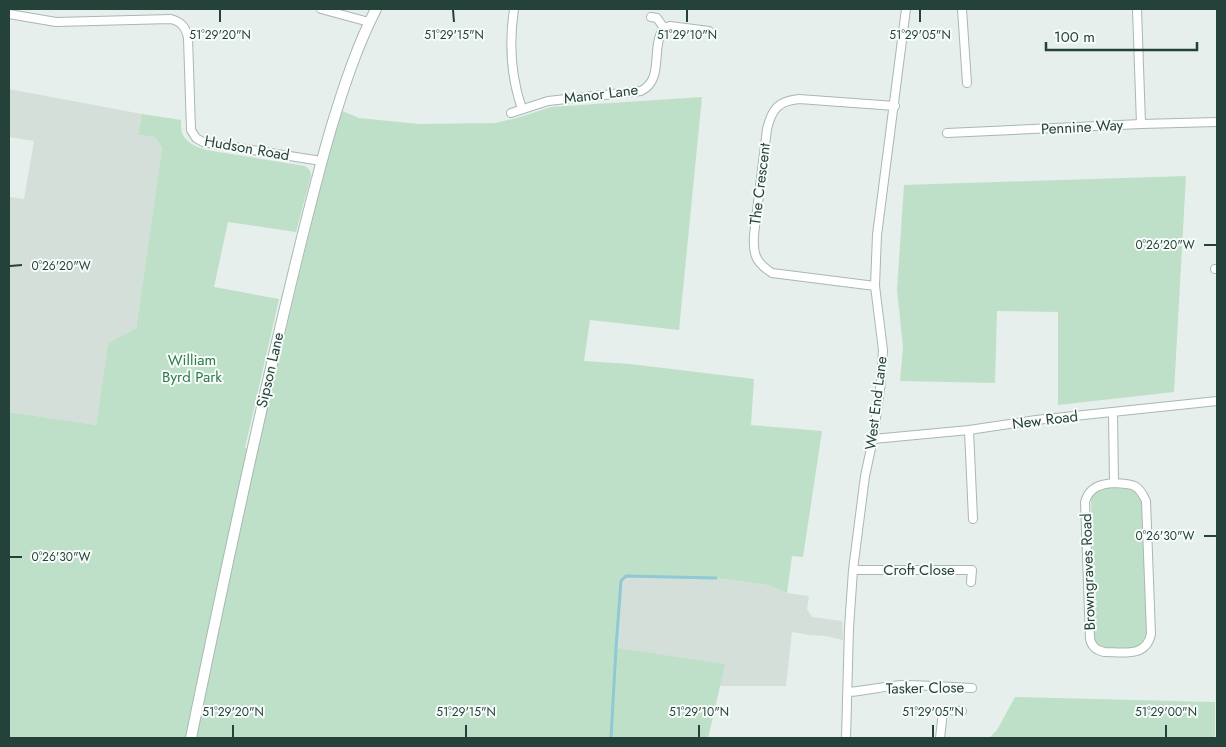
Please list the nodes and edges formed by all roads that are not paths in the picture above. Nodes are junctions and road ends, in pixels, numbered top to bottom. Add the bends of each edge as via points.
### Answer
1 (321, 9) edge
2 (376, 9) edge
3 (514, 9) edge
4 (906, 9) edge
5 (962, 9) edge
6 (1137, 9) edge
7 (9, 14) edge
8 (651, 17) dead end
9 (370, 22) junction
10 (664, 28) junction
11 (708, 31) dead end
12 (967, 84) dead end
13 (895, 106) junction
14 (522, 109) junction
15 (511, 113) dead end
16 (1217, 122) edge
17 (1141, 124) junction
18 (947, 133) dead end
19 (321, 161) junction
20 (875, 286) junction
21 (1217, 401) edge
22 (1113, 412) junction
23 (969, 430) junction
24 (873, 439) junction
25 (1114, 483) junction
26 (973, 520) dead end
27 (854, 570) junction
28 (972, 582) dead end
29 (972, 688) dead end
30 (848, 692) junction
31 (962, 711) dead end
32 (192, 738) edge
33 (846, 738) edge
34 (940, 738) edge

1 - 9 street
2 - 9 street, Sipson Lane
3 - 14 street via 511,49 516,93
4 - 13 street, West End Lane
5 - 12 street
6 - 17 street
7 - 19 street, Hudson Road via 56,22 175,20 185,28 188,38 191,130 196,138 203,142
8 - 10 street via 657,18
9 - 19 street, Sipson Lane via 340,97
10 - 11 street
10 - 14 street, Manor Lane via 659,37 654,78 646,88 548,101
13 - 20 street, West End Lane via 877,235
13 - 20 street, The Crescent via 799,99 778,105 767,129 754,235 755,255 772,273
14 - 15 street, Manor Lane
16 - 17 street, Pennine Way
17 - 18 street, Pennine Way
19 - 32 street, Sipson Lane via 262,404
20 - 24 street, West End Lane via 883,350
21 - 22 street, New Road
22 - 23 street, New Road
22 - 25 street
23 - 24 street, New Road
23 - 26 street
24 - 27 street, West End Lane via 865,476
25 - 25 street, Browngraves Road via 1100,485 1086,498 1090,639 1100,651 1132,652 1143,648 1151,634 1146,500 1133,484
27 - 28 street, Croft Close via 972,570
27 - 30 street, West End Lane
29 - 30 street, Tasker Close via 900,686
30 - 33 street, West End Lane
31 - 34 street via 943,712

